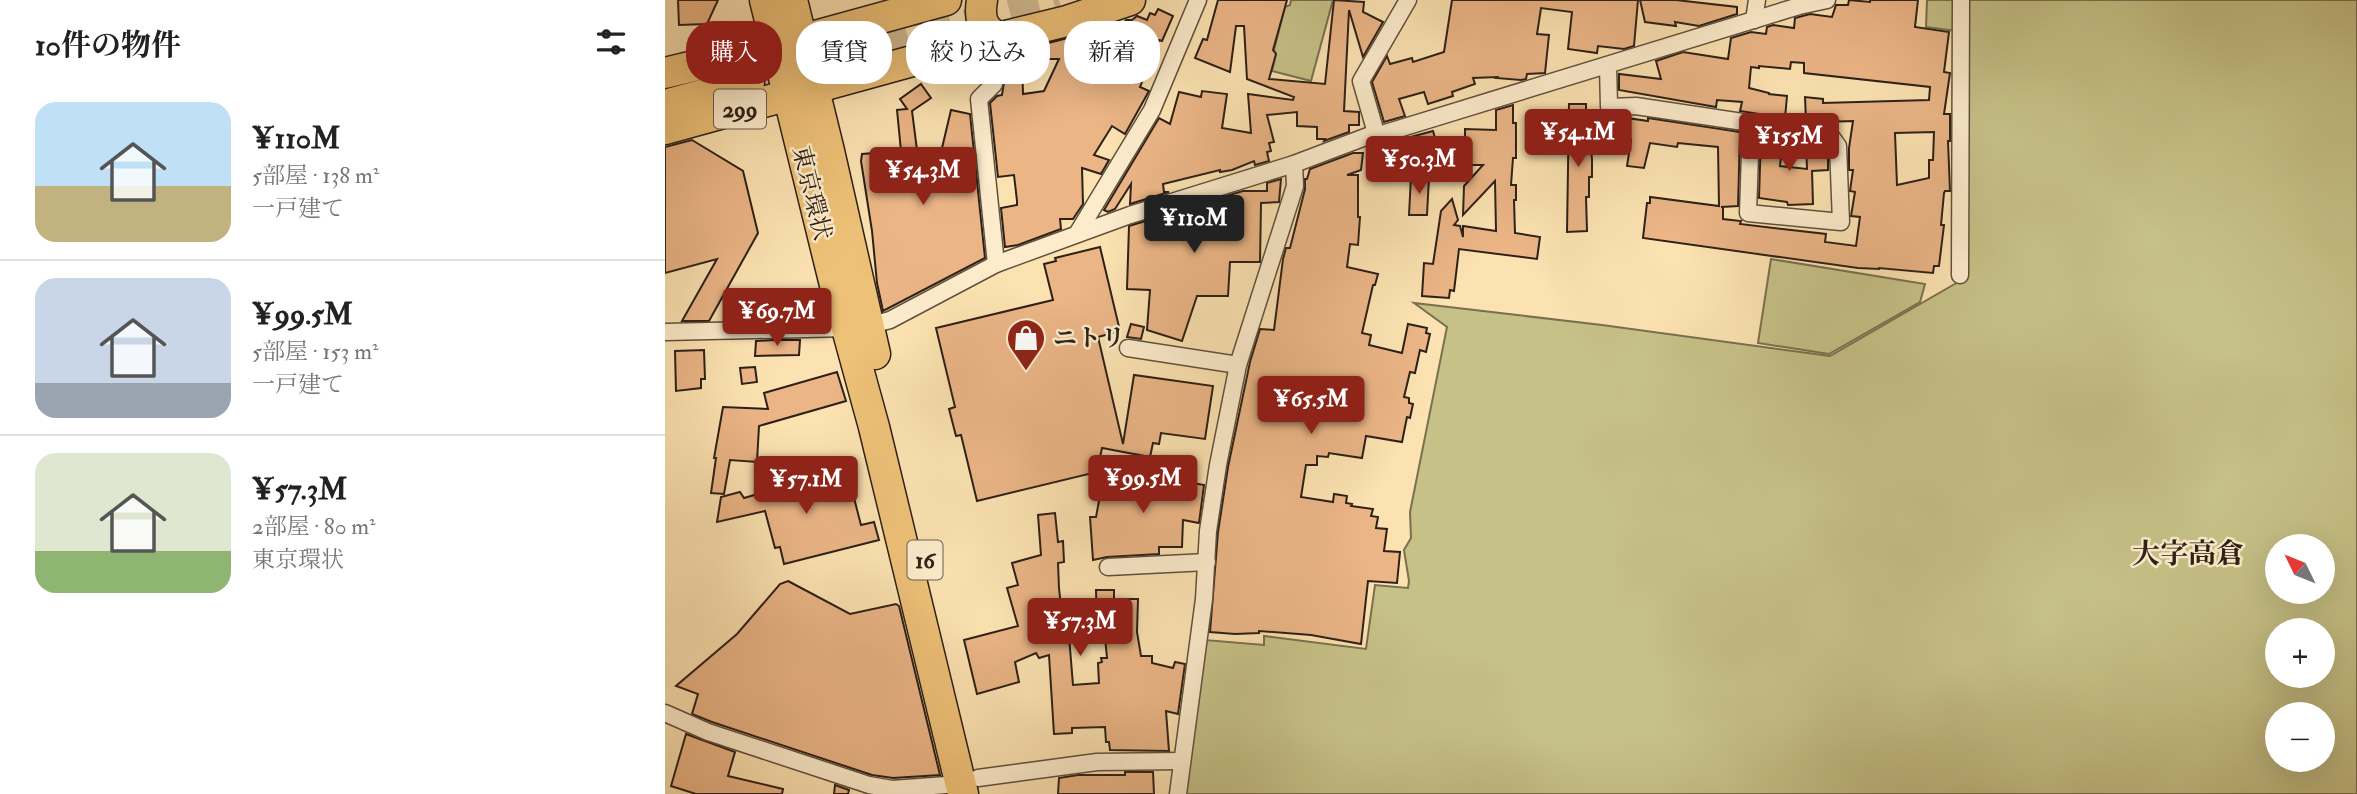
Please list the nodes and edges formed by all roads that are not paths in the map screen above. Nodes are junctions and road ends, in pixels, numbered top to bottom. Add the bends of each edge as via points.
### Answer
1 (765, 0) edge
2 (792, 0) edge
3 (946, 0) edge
4 (982, 0) edge
5 (1131, 0) edge
6 (1198, 0) edge
7 (1408, 0) edge
8 (1757, 0) edge
9 (1827, 0) edge
10 (1961, 0) edge
11 (1100, 5) edge
12 (1754, 20) junction
13 (982, 21) edge
14 (1049, 21) edge
15 (788, 43) junction
16 (906, 63) edge
17 (1608, 66) junction
18 (665, 74) edge
19 (994, 84) edge
20 (665, 86) edge
21 (801, 93) junction
22 (665, 105) edge
23 (1751, 124) junction
24 (665, 129) edge
25 (1376, 133) junction
26 (1294, 164) junction
27 (1077, 234) junction
28 (996, 264) junction
29 (1961, 275) dead end
30 (858, 327) junction
31 (665, 332) edge
32 (1128, 348) dead end
33 (1238, 365) junction
34 (1207, 562) junction
35 (1108, 567) dead end
36 (665, 713) edge
37 (1181, 761) junction
38 (971, 788) edge
39 (1178, 794) edge

1 - 15 highway, 東京環状 / 16
2 - 15 highway, 東京環状 / 16
3 - 15 highway
4 - 13 highway
5 - 11 highway
6 - 27 street via 1152,110
7 - 25 street via 1361,81
8 - 12 street
9 - 12 street
10 - 29 street
11 - 14 highway
12 - 17 street
15 - 18 highway, 299
15 - 21 highway, 東京環状 / 16
16 - 21 highway
17 - 23 street via 1609,107 1636,106
17 - 25 street
19 - 28 street via 979,99
20 - 22 highway, 299 via 748,74
21 - 24 highway, 299
21 - 30 highway, 東京環状 / 16
23 - 23 street via 1830,135 1838,146 1841,222 1748,213
25 - 26 street
26 - 27 street
26 - 33 street via 1295,186
27 - 28 street
28 - 30 street via 890,320
30 - 31 street
30 - 38 highway, 東京環状 / 16
32 - 33 street
33 - 34 street via 1218,465
34 - 35 street
34 - 37 street
36 - 38 street via 708,732 869,785
37 - 38 street via 1097,762
37 - 39 street

